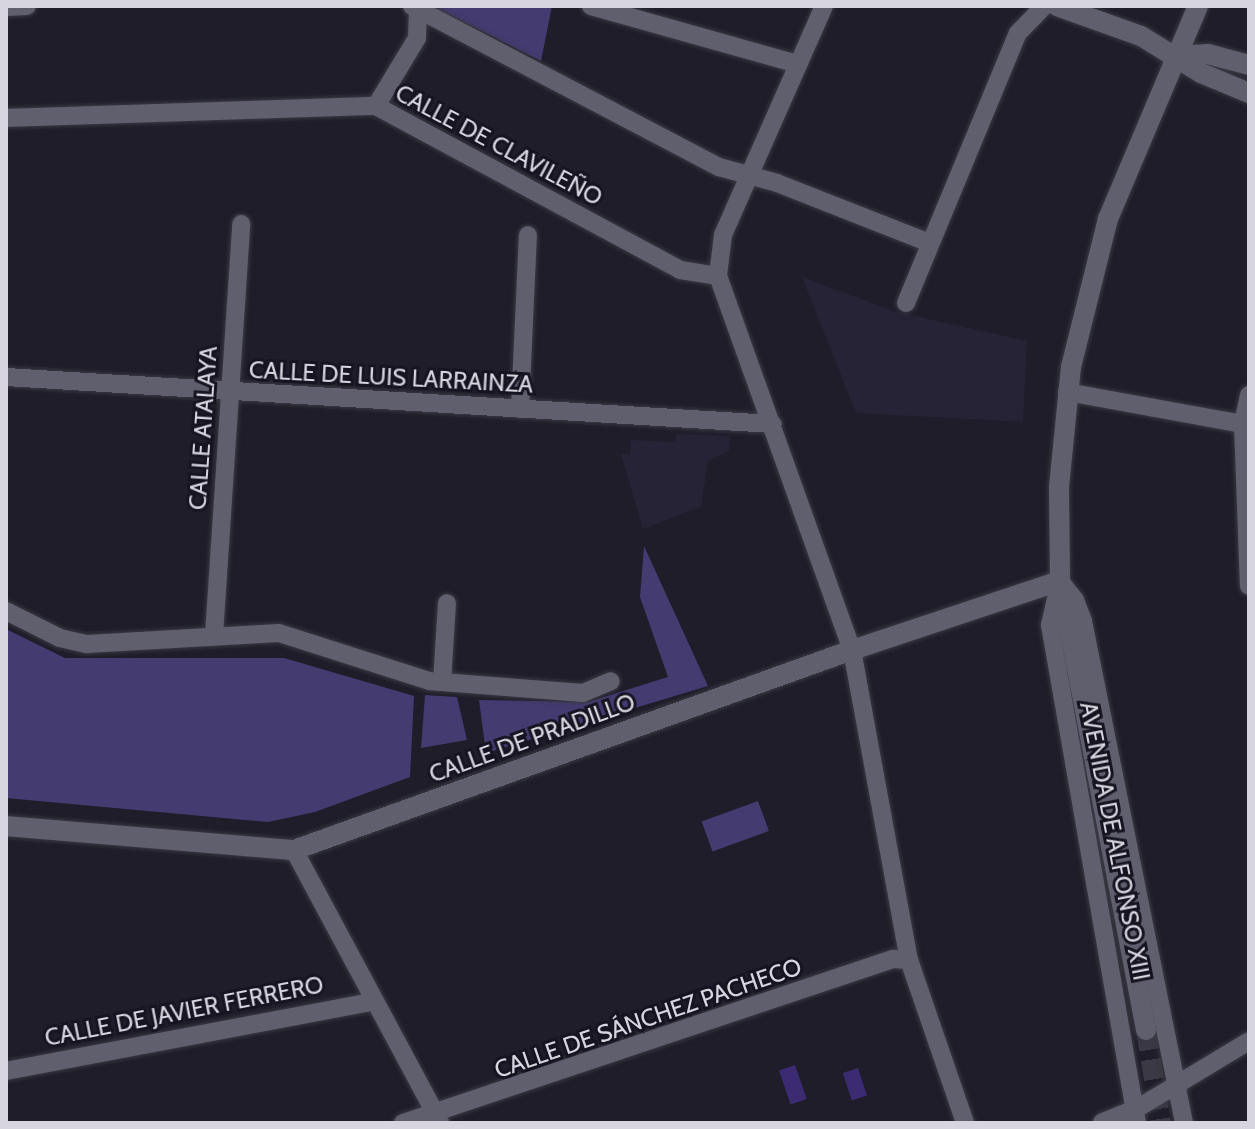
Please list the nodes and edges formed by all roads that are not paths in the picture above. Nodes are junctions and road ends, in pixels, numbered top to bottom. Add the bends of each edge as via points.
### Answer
1 (27, 6) edge
2 (591, 6) edge
3 (824, 6) edge
4 (1044, 6) edge
5 (1057, 6) edge
6 (1198, 6) edge
7 (6, 7) edge
8 (417, 7) edge
9 (1178, 56) junction
10 (797, 64) junction
11 (1249, 65) edge
12 (1249, 93) edge
13 (376, 106) junction
14 (6, 118) edge
15 (748, 175) junction
16 (241, 224) dead end
17 (528, 235) dead end
18 (929, 243) junction
19 (718, 276) junction
20 (906, 303) dead end
21 (6, 377) edge
22 (229, 392) junction
23 (1067, 392) junction
24 (1249, 395) edge
25 (520, 409) junction
26 (773, 424) junction
27 (1246, 424) edge
28 (1060, 581) junction
29 (1249, 586) edge
30 (447, 603) dead end
31 (6, 611) edge
32 (214, 635) junction
33 (852, 650) junction
34 (611, 681) dead end
35 (442, 682) junction
36 (6, 826) edge
37 (294, 850) junction
38 (909, 960) junction
39 (372, 1002) junction
40 (1146, 1030) tunnel mouth
41 (1249, 1041) edge
42 (6, 1071) edge
43 (1177, 1088) junction
44 (1135, 1117) edge
45 (438, 1119) edge
46 (403, 1123) edge
47 (965, 1123) edge
48 (1103, 1123) edge
49 (1184, 1123) edge

1 - 7 street
2 - 10 street
3 - 10 street
4 - 18 street via 1018,33
5 - 9 street via 1141,36
6 - 9 street, AVENIDA DE ALFONSO XIII
8 - 13 street via 417,38
8 - 15 street via 719,167
9 - 11 street via 1208,54
9 - 12 street via 1201,73
9 - 23 street, AVENIDA DE ALFONSO XIII via 1108,219
10 - 15 street
13 - 14 street, CALLE DE CLAVILEÑO
13 - 19 street, CALLE DE CLAVILEÑO via 680,270
15 - 18 street
15 - 19 street via 723,235
16 - 22 street, CALLE ATALAYA
17 - 25 street
18 - 20 street
19 - 26 street
21 - 22 street, CALLE DE LUIS LARRAINZA
22 - 25 street, CALLE DE LUIS LARRAINZA
22 - 32 street, CALLE ATALAYA
23 - 27 street
23 - 28 street, AVENIDA DE ALFONSO XIII via 1059,487
24 - 27 street
25 - 26 street, CALLE DE LUIS LARRAINZA
26 - 33 street
27 - 29 street
28 - 33 street, CALLE DE PRADILLO
28 - 40 street, AVENIDA DE ALFONSO XIII
28 - 43 street, AVENIDA DE ALFONSO XIII via 1083,621
28 - 44 street, AVENIDA DE ALFONSO XIII via 1050,625 1130,1064
30 - 35 street
31 - 32 street via 60,638 87,644
32 - 35 street via 300,637
33 - 37 street, CALLE DE PRADILLO
33 - 38 street
34 - 35 street via 583,693
36 - 37 street, CALLE DE PRADILLO
37 - 39 street
38 - 45 street, CALLE DE SÁNCHEZ PACHECO via 893,959
38 - 47 street
39 - 42 street, CALLE DE JAVIER FERRERO
39 - 45 street
41 - 43 street
43 - 44 street
43 - 49 street, AVENIDA DE ALFONSO XIII
44 - 48 street
45 - 46 street, CALLE DE SÁNCHEZ PACHECO

